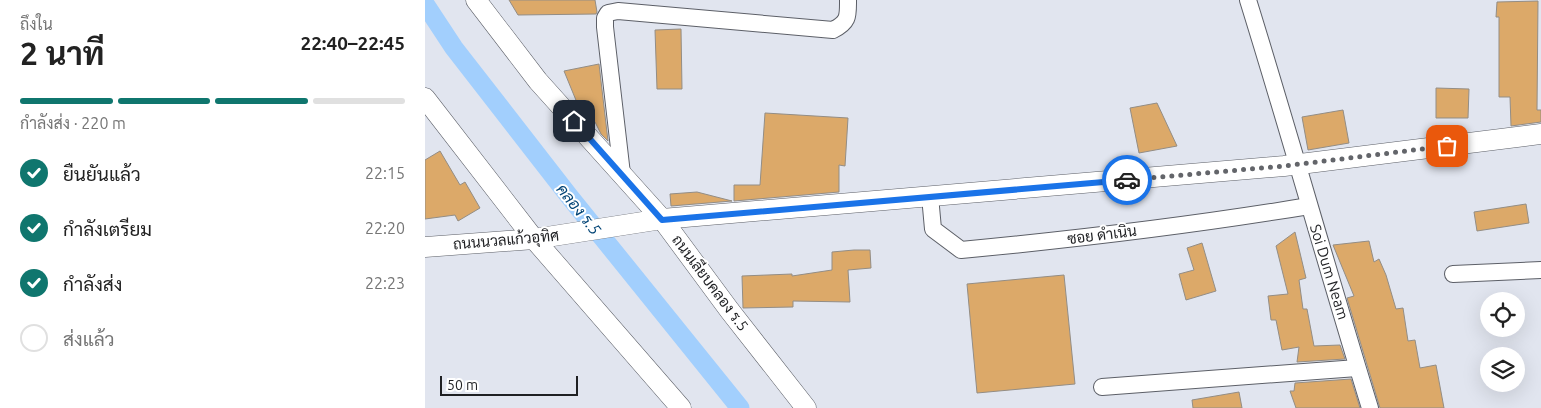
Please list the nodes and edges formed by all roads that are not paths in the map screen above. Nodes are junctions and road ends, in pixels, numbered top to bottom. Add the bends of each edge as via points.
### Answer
1 (476, 0) edge
2 (847, 0) edge
3 (1248, 0) edge
4 (425, 98) edge
5 (1541, 134) edge
6 (1297, 164) junction
7 (622, 174) junction
8 (930, 196) junction
9 (1309, 206) junction
10 (662, 220) junction
11 (534, 239) junction
12 (425, 247) edge
13 (1541, 270) edge
14 (1453, 274) dead end
15 (1357, 368) junction
16 (1102, 388) dead end
17 (681, 408) edge
18 (806, 408) edge
19 (1370, 408) edge

1 - 7 street, ถนนเลียบคลอง ร.5 via 538,81
2 - 7 street via 848,17 833,30 618,11 609,13 605,18 605,28
3 - 6 street, Soi Dum Neam
4 - 11 street
5 - 6 street, ถนนนวลแก้วอุทิศ
6 - 8 street, ถนนนวลแก้วอุทิศ
6 - 9 street, Soi Dum Neam
7 - 10 street, ถนนเลียบคลอง ร.5
8 - 9 street, ซอย ดำเนิน via 933,229 961,250 1059,241
8 - 10 street, ถนนนวลแก้วอุทิศ
9 - 15 street, Soi Dum Neam
10 - 11 street, ถนนนวลแก้วอุทิศ
10 - 18 street, ถนนเลียบคลอง ร.5
11 - 12 street, ถนนนวลแก้วอุทิศ
11 - 17 street
13 - 14 street
15 - 16 street
15 - 19 street, Soi Dum Neam

